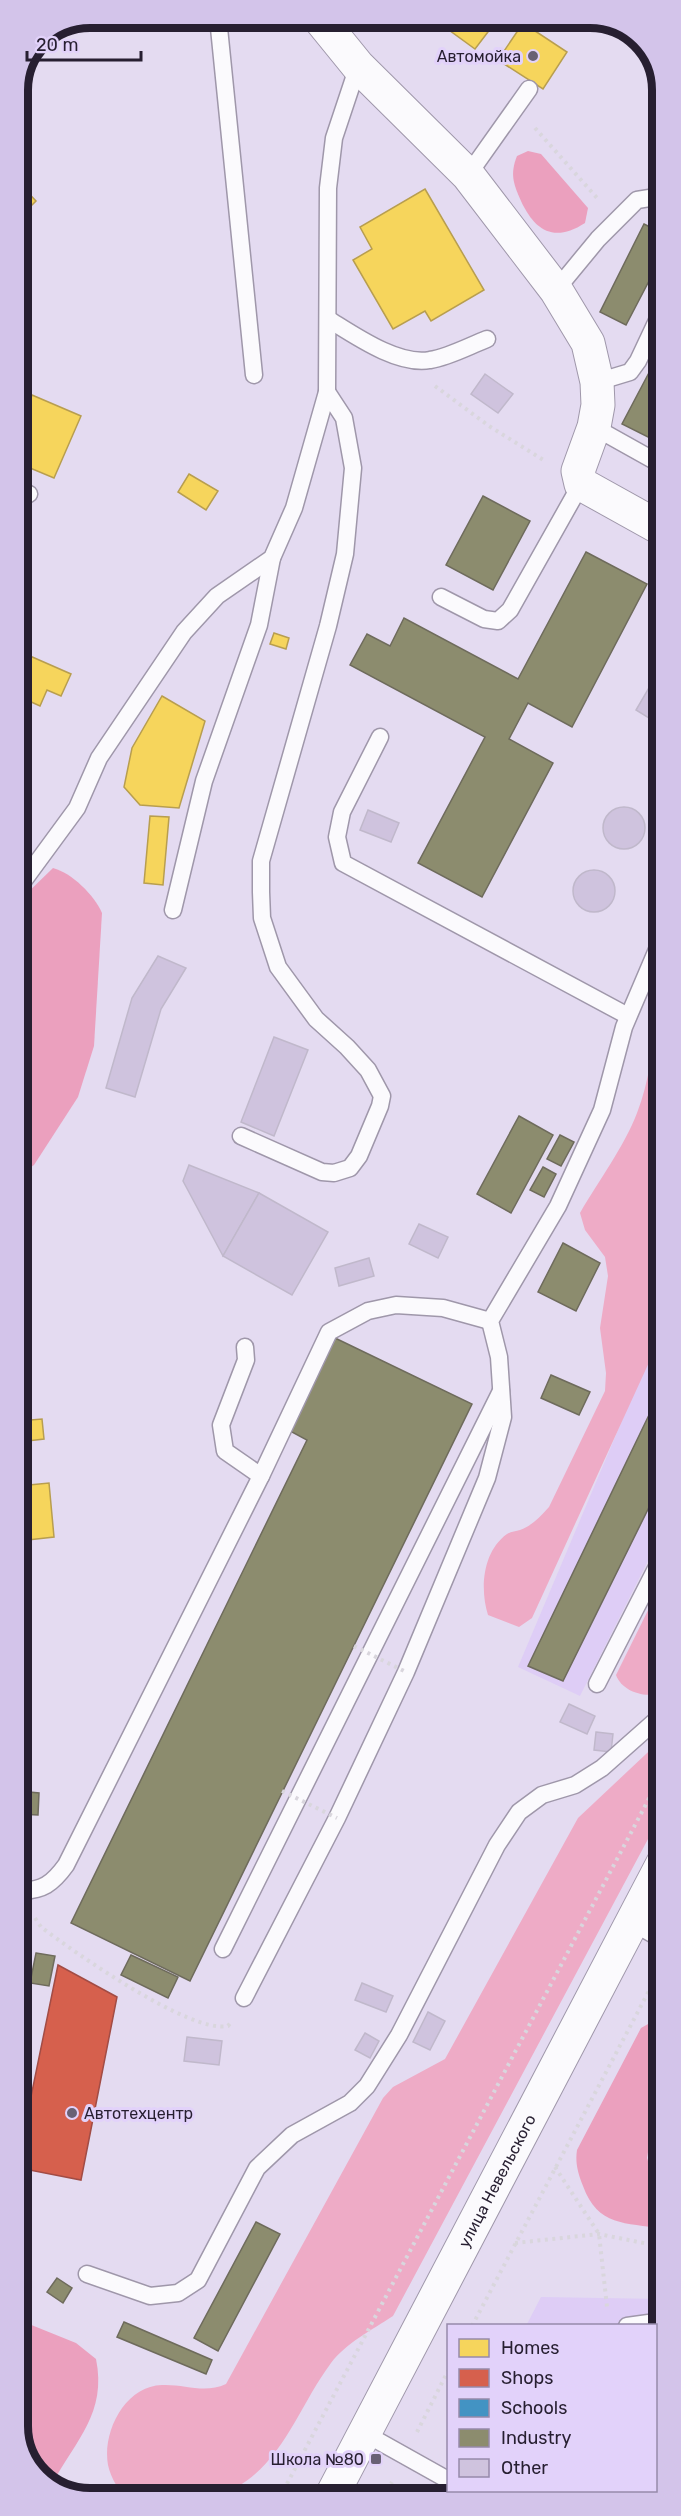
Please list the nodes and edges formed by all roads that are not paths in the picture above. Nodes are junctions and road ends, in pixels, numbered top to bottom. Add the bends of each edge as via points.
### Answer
1 (219, 28) edge
2 (328, 28) edge
3 (358, 66) junction
4 (529, 89) dead end
5 (468, 175) junction
6 (652, 190) edge
7 (652, 198) edge
8 (637, 200) junction
9 (652, 205) edge
10 (556, 290) junction
11 (328, 319) junction
12 (652, 331) edge
13 (487, 339) dead end
14 (254, 375) dead end
15 (597, 382) junction
16 (327, 392) junction
17 (594, 428) junction
18 (652, 460) edge
19 (581, 484) junction
20 (652, 523) edge
21 (272, 558) junction
22 (441, 597) dead end
23 (380, 737) dead end
24 (28, 874) edge
25 (173, 910) dead end
26 (652, 961) edge
27 (628, 1016) junction
28 (241, 1136) dead end
29 (490, 1321) junction
30 (245, 1347) dead end
31 (503, 1388) junction
32 (261, 1476) junction
33 (652, 1577) edge
34 (597, 1684) dead end
35 (652, 1724) edge
36 (652, 1885) edge
37 (28, 1891) edge
38 (633, 1923) junction
39 (652, 1934) edge
40 (223, 1949) dead end
41 (244, 1998) road end
42 (87, 2274) dead end
43 (652, 2322) edge
44 (636, 2324) edge
45 (364, 2433) junction
46 (447, 2479) edge
47 (336, 2487) edge

1 - 14 lane
2 - 3 main road
3 - 5 main road
3 - 11 lane via 334,138 328,188
4 - 5 lane
5 - 10 main road
6 - 8 lane
7 - 8 lane
8 - 9 lane
8 - 10 lane
10 - 15 main road via 588,343
11 - 13 lane via 377,348 420,361
11 - 16 lane
12 - 15 lane via 630,372
15 - 17 main road
16 - 21 lane via 294,508
16 - 28 lane via 344,418 351,458 345,554 261,861 262,918 278,967 294,992 368,1070 382,1096 359,1155 350,1168 334,1173 322,1172
17 - 18 lane
17 - 19 main road via 578,471
19 - 20 main road
19 - 22 lane via 510,610 498,621 484,619
21 - 24 lane via 217,596 184,632 99,758 77,808
21 - 25 lane via 259,625 204,781
23 - 27 lane via 342,812 337,837 343,863
26 - 27 lane
27 - 29 lane via 602,1110 558,1206
29 - 31 lane
29 - 32 lane via 442,1308 396,1305 368,1311 329,1332
30 - 32 lane via 246,1360 221,1425 225,1451
31 - 40 lane
31 - 41 lane via 503,1417 487,1478 406,1672 337,1818
32 - 37 lane via 66,1865 53,1882
33 - 34 lane
35 - 42 lane via 602,1768 575,1785 542,1795 519,1812 497,1845 399,2035 367,2086 350,2103 292,2134 257,2168 198,2280 178,2293 150,2296
36 - 38 main road, улица Невельского
38 - 39 lane
38 - 45 main road, улица Невельского
43 - 44 lane
45 - 46 lane
45 - 47 main road, улица Невельского

